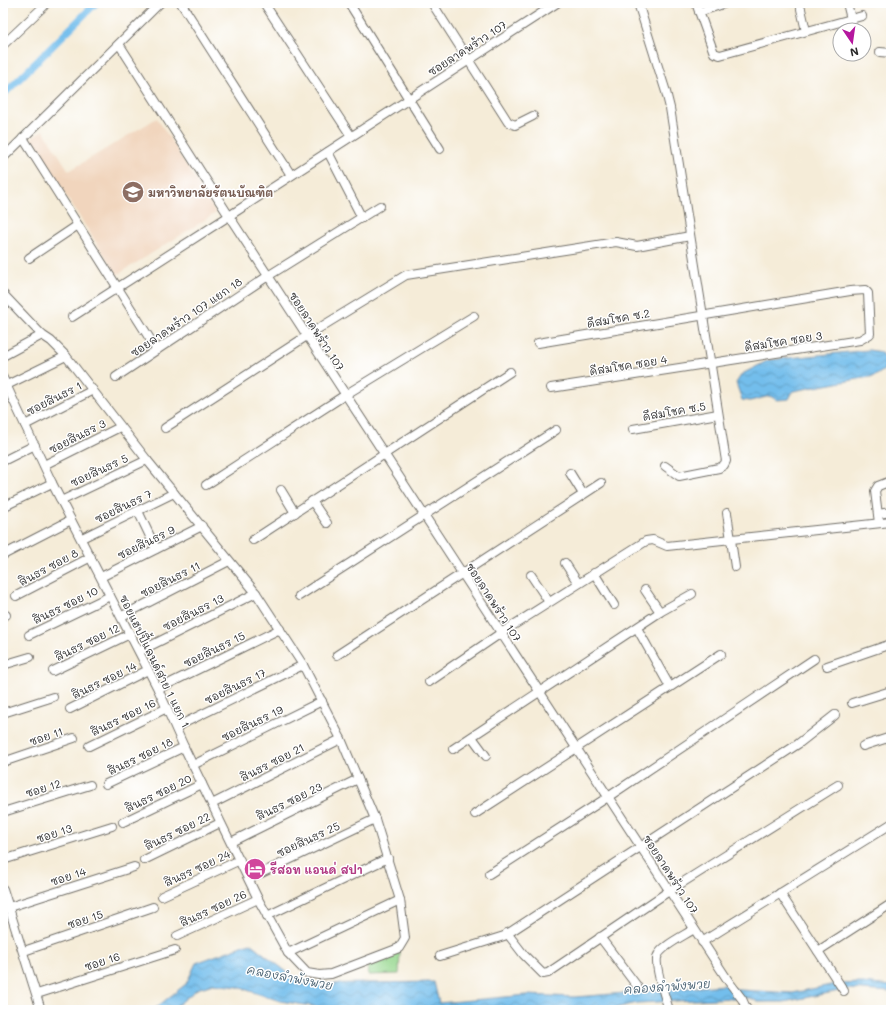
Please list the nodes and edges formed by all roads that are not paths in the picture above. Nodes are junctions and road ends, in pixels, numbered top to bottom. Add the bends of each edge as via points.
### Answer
1 (45, 3) edge
2 (160, 3) edge
3 (181, 3) edge
4 (264, 3) edge
5 (349, 3) edge
6 (432, 3) edge
7 (557, 3) edge
8 (638, 3) edge
9 (696, 3) edge
10 (726, 3) edge
11 (847, 3) edge
12 (801, 9) dead end
13 (699, 12) junction
14 (862, 16) dead end
15 (851, 19) junction
16 (806, 31) junction
17 (119, 44) junction
18 (3, 45) edge
19 (880, 52) dead end
20 (891, 53) edge
21 (468, 60) junction
22 (408, 98) junction
23 (533, 116) dead end
24 (351, 136) junction
25 (23, 138) junction
26 (440, 149) dead end
27 (328, 152) junction
28 (3, 158) edge
29 (291, 175) junction
30 (380, 206) dead end
31 (229, 216) junction
32 (362, 218) junction
33 (78, 225) junction
34 (690, 236) junction
35 (29, 258) dead end
36 (268, 276) junction
37 (117, 288) junction
38 (3, 294) edge
39 (702, 315) junction
40 (474, 316) dead end
41 (72, 317) dead end
42 (42, 335) junction
43 (307, 336) junction
44 (860, 340) joint
45 (538, 343) dead end
46 (157, 350) junction
47 (3, 356) edge
48 (66, 356) junction
49 (709, 363) junction
50 (510, 372) dead end
51 (116, 377) dead end
52 (5, 382) edge
53 (551, 388) dead end
54 (93, 390) junction
55 (345, 395) junction
56 (718, 414) junction
57 (25, 425) junction
58 (120, 427) junction
59 (165, 428) dead end
60 (633, 429) dead end
61 (556, 430) dead end
62 (34, 445) junction
63 (384, 454) junction
64 (147, 460) junction
65 (3, 461) edge
66 (44, 465) junction
67 (665, 466) dead end
68 (570, 473) dead end
69 (891, 481) edge
70 (52, 483) junction
71 (601, 483) dead end
72 (206, 485) dead end
73 (281, 490) dead end
74 (174, 493) junction
75 (583, 494) junction
76 (61, 500) junction
77 (312, 501) junction
78 (3, 507) edge
79 (138, 511) junction
80 (891, 512) edge
81 (295, 513) junction
82 (727, 513) dead end
83 (423, 514) junction
84 (878, 514) junction
85 (71, 520) junction
86 (327, 522) dead end
87 (891, 522) edge
88 (879, 523) junction
89 (202, 526) junction
90 (82, 538) junction
91 (731, 539) junction
92 (253, 540) dead end
93 (156, 549) junction
94 (3, 554) edge
95 (91, 557) junction
96 (230, 561) junction
97 (565, 563) dead end
98 (735, 567) dead end
99 (461, 573) junction
100 (594, 573) junction
101 (531, 575) dead end
102 (101, 577) junction
103 (578, 584) junction
104 (645, 590) dead end
105 (256, 593) junction
106 (692, 594) dead end
107 (16, 596) dead end
108 (110, 596) junction
109 (299, 596) dead end
110 (550, 602) junction
111 (614, 605) dead end
112 (660, 612) junction
113 (122, 616) junction
114 (637, 628) junction
115 (280, 629) junction
116 (501, 633) junction
117 (30, 634) dead end
118 (130, 634) junction
119 (891, 644) edge
120 (140, 652) junction
121 (721, 654) dead end
122 (337, 655) dead end
123 (30, 657) dead end
124 (814, 659) dead end
125 (303, 664) junction
126 (3, 665) edge
127 (827, 666) dead end
128 (148, 670) junction
129 (53, 671) dead end
130 (429, 682) dead end
131 (670, 687) junction
132 (158, 689) junction
133 (891, 691) edge
134 (539, 692) junction
135 (53, 697) dead end
136 (322, 701) junction
137 (852, 703) dead end
138 (167, 708) junction
139 (70, 709) dead end
140 (3, 713) edge
141 (835, 715) dead end
142 (176, 727) junction
143 (472, 737) junction
144 (891, 737) edge
145 (74, 738) dead end
146 (341, 739) junction
147 (89, 746) dead end
148 (863, 746) dead end
149 (184, 747) junction
150 (576, 748) junction
151 (454, 749) dead end
152 (486, 756) dead end
153 (3, 762) edge
154 (193, 765) junction
155 (358, 779) junction
156 (106, 784) dead end
157 (202, 784) junction
158 (90, 785) dead end
159 (838, 786) dead end
160 (608, 797) junction
161 (212, 804) junction
162 (3, 812) edge
163 (475, 814) dead end
164 (376, 819) junction
165 (123, 822) dead end
166 (220, 823) junction
167 (891, 824) edge
168 (112, 826) dead end
169 (231, 842) junction
170 (640, 847) junction
171 (388, 858) junction
172 (3, 860) edge
173 (144, 860) dead end
174 (240, 860) junction
175 (134, 867) dead end
176 (489, 874) dead end
177 (249, 879) junction
178 (3, 888) edge
179 (669, 891) junction
180 (780, 893) junction
181 (162, 896) dead end
182 (258, 899) junction
183 (400, 900) junction
184 (891, 904) edge
185 (9, 907) junction
186 (153, 907) dead end
187 (267, 916) junction
188 (694, 929) junction
189 (507, 933) junction
190 (177, 936) dead end
191 (600, 937) junction
192 (702, 942) junction
193 (175, 950) dead end
194 (24, 951) junction
195 (818, 951) junction
196 (288, 954) junction
197 (440, 956) dead end
198 (637, 986) dead end
199 (844, 991) dead end
200 (36, 994) junction
201 (41, 1010) edge
202 (669, 1010) edge
203 (747, 1010) edge

1 - 18 street
2 - 17 street
3 - 29 street
4 - 24 street
5 - 22 street
6 - 21 street
7 - 21 street, ซอยลาดพร้าว 107
8 - 34 street via 666,92
9 - 13 street
10 - 13 street
11 - 15 street
12 - 16 street
13 - 16 street via 711,46 717,55
14 - 15 street
15 - 16 street
17 - 25 street
17 - 31 street
19 - 20 street
21 - 22 street, ซอยลาดพร้าว 107
21 - 23 street via 511,125
22 - 24 street, ซอยลาดพร้าว 107
22 - 26 street
24 - 27 street, ซอยลาดพร้าว 107
25 - 28 street
25 - 33 street
27 - 29 street, ซอยลาดพร้าว 107
27 - 32 street
29 - 31 street, ซอยลาดพร้าว 107
30 - 32 street, ซอยลาดพร้าว 107 แยก 18
31 - 36 street, ซอยลาดพร้าว 107
31 - 37 street, ซอยลาดพร้าว 107
32 - 36 street, ซอยลาดพร้าว 107 แยก 18
33 - 35 street
33 - 37 street
34 - 39 street
34 - 43 street via 637,246 616,242 414,273 399,279
36 - 43 street, ซอยลาดพร้าว 107
36 - 46 street, ซอยลาดพร้าว 107 แยก 18
37 - 41 street, ซอยลาดพร้าว 107
37 - 46 street
38 - 42 street, ซอยแฮปปี้แลนด์สาย 1 แยก 1
39 - 44 street, ดีสมโชค ซ.2 via 865,290 870,299 870,334
39 - 45 street, ดีสมโชค ซ.2
39 - 49 street
40 - 55 street
42 - 47 street
42 - 48 street, ซอยแฮปปี้แลนด์สาย 1 แยก 1
43 - 55 street, ซอยลาดพร้าว 107
43 - 59 street
44 - 49 street, ดีสมโชค ซอย 3
46 - 51 street, ซอยลาดพร้าว 107 แยก 18
48 - 52 street
48 - 54 street, ซอยแฮปปี้แลนด์สาย 1 แยก 1
49 - 53 street, ดีสมโชค ซอย 4
49 - 56 street
50 - 63 street
52 - 57 street, ซอยแฮปปี้แลนด์สาย 1 แยก 1
54 - 57 street, ซอยสินธร 1
54 - 58 street, ซอยแฮปปี้แลนด์สาย 1 แยก 1
55 - 63 street, ซอยลาดพร้าว 107
55 - 72 street
56 - 60 street, ดีสมโชค ซ.5
56 - 67 street via 726,461 724,465 679,476
57 - 62 street, ซอยแฮปปี้แลนด์สาย 1 แยก 1
58 - 64 street, ซอยแฮปปี้แลนด์สาย 1 แยก 1
58 - 66 street, ซอยสินธร 3
61 - 83 street
62 - 65 street
62 - 66 street, ซอยแฮปปี้แลนด์สาย 1 แยก 1
63 - 77 street
63 - 83 street, ซอยลาดพร้าว 107
64 - 74 street, ซอยแฮปปี้แลนด์สาย 1 แยก 1
64 - 76 street, ซอยสินธร 5
66 - 70 street, ซอยแฮปปี้แลนด์สาย 1 แยก 1
68 - 75 street
69 - 84 street via 876,488
70 - 76 street, ซอยแฮปปี้แลนด์สาย 1 แยก 1
70 - 78 street
71 - 75 street
73 - 81 street
74 - 79 street, ซอยสินธร 7
74 - 89 street, ซอยแฮปปี้แลนด์สาย 1 แยก 1
75 - 99 street
76 - 85 street, ซอยแฮปปี้แลนด์สาย 1 แยก 1
77 - 81 street
77 - 86 street
79 - 90 street, ซอยสินธร 7
79 - 93 street
80 - 84 street
81 - 92 street
82 - 91 street
83 - 99 street, ซอยลาดพร้าว 107
83 - 109 street
84 - 88 street
85 - 90 street, ซอยแฮปปี้แลนด์สาย 1 แยก 1
85 - 94 street
87 - 88 street
88 - 91 street
89 - 93 street, ซอยสินธร 9
89 - 96 street, ซอยแฮปปี้แลนด์สาย 1 แยก 1
90 - 95 street, ซอยแฮปปี้แลนด์สาย 1 แยก 1
91 - 98 street
91 - 100 street via 667,546 650,540
93 - 102 street, ซอยสินธร 9
95 - 102 street, ซอยแฮปปี้แลนด์สาย 1 แยก 1
95 - 107 street, สินธร ซอย 8
96 - 105 street, ซอยแฮปปี้แลนด์สาย 1 แยก 1
96 - 113 street, ซอยสินธร 11
97 - 103 street
99 - 116 street, ซอยลาดพร้าว 107
99 - 122 street
100 - 103 street
100 - 111 street
101 - 110 street
102 - 108 street, ซอยแฮปปี้แลนด์สาย 1 แยก 1
103 - 110 street
104 - 112 street
105 - 115 street, ซอยแฮปปี้แลนด์สาย 1 แยก 1
105 - 120 street, ซอยสินธร 13
106 - 112 street
108 - 113 street, ซอยแฮปปี้แลนด์สาย 1 แยก 1
108 - 117 street, สินธร ซอย 10
110 - 116 street
112 - 114 street
113 - 118 street, ซอยแฮปปี้แลนด์สาย 1 แยก 1
114 - 131 street
114 - 134 street
115 - 125 street, ซอยแฮปปี้แลนด์สาย 1 แยก 1
115 - 132 street, ซอยสินธร 15
116 - 130 street
116 - 134 street, ซอยลาดพร้าว 107
118 - 120 street, ซอยแฮปปี้แลนด์สาย 1 แยก 1
118 - 129 street, สินธร ซอย 12
119 - 127 street
120 - 128 street, ซอยแฮปปี้แลนด์สาย 1 แยก 1
121 - 131 street
123 - 126 street
124 - 160 street
125 - 136 street, ซอยแฮปปี้แลนด์สาย 1 แยก 1
125 - 142 street, ซอยสินธร 17
128 - 132 street, ซอยแฮปปี้แลนด์สาย 1 แยก 1
128 - 139 street, สินธร ซอย 14
131 - 150 street
132 - 138 street, ซอยแฮปปี้แลนด์สาย 1 แยก 1
133 - 137 street
134 - 143 street
134 - 150 street, ซอยลาดพร้าว 107
135 - 140 street
136 - 146 street, ซอยแฮปปี้แลนด์สาย 1 แยก 1
136 - 154 street, ซอยสินธร 19
138 - 142 street, ซอยแฮปปี้แลนด์สาย 1 แยก 1
138 - 147 street, สินธร ซอย 16
141 - 170 street via 798,744
142 - 149 street, ซอยแฮปปี้แลนด์สาย 1 แยก 1
143 - 151 street
143 - 152 street
144 - 148 street
145 - 153 street, ซอย 11
146 - 155 street, ซอยแฮปปี้แลนด์สาย 1 แยก 1
146 - 161 street, สินธร ซอย 21
149 - 154 street, ซอยแฮปปี้แลนด์สาย 1 แยก 1
149 - 156 street, สินธร ซอย 18
150 - 160 street, ซอยลาดพร้าว 107
150 - 163 street
154 - 157 street, ซอยแฮปปี้แลนด์สาย 1 แยก 1
155 - 164 street, ซอยแฮปปี้แลนด์สาย 1 แยก 1
155 - 169 street, สินธร ซอย 23
157 - 161 street, ซอยแฮปปี้แลนด์สาย 1 แยก 1
157 - 165 street, สินธร ซอย 20
158 - 162 street, ซอย 12
159 - 179 street
160 - 170 street, ซอยลาดพร้าว 107
160 - 176 street
161 - 166 street, ซอยแฮปปี้แลนด์สาย 1 แยก 1
164 - 171 street, ซอยแฮปปี้แลนด์สาย 1 แยก 1
164 - 177 street, ซอยสินธร 25
166 - 169 street, ซอยแฮปปี้แลนด์สาย 1 แยก 1
166 - 173 street, สินธร ซอย 22
167 - 180 street
168 - 172 street, ซอย 13
169 - 174 street, ซอยแฮปปี้แลนด์สาย 1 แยก 1
170 - 179 street, ซอยลาดพร้าว 107
170 - 189 street
171 - 183 street, ซอยแฮปปี้แลนด์สาย 1 แยก 1
171 - 187 street
174 - 177 street, ซอยแฮปปี้แลนด์สาย 1 แยก 1
174 - 181 street, สินธร ซอย 24
175 - 185 street, ซอย 14
177 - 182 street, ซอยแฮปปี้แลนด์สาย 1 แยก 1
178 - 185 street
179 - 188 street, ซอยลาดพร้าว 107
179 - 191 street
180 - 192 street
180 - 195 street
182 - 187 street, ซอยแฮปปี้แลนด์สาย 1 แยก 1
182 - 190 street, สินธร ซอย 26
183 - 196 street
183 - 196 street, ซอยแฮปปี้แลนด์สาย 1 แยก 1 via 405,938 399,948 331,974 319,975 307,973
184 - 195 street
185 - 194 street
186 - 194 street, ซอย 15
187 - 196 street, ซอยแฮปปี้แลนด์สาย 1 แยก 1
188 - 192 street, ซอยลาดพร้าว 107
188 - 202 street via 660,952 657,957
189 - 191 street via 543,974
189 - 197 street
191 - 198 street
192 - 203 street, ซอยลาดพร้าว 107
193 - 200 street, ซอย 16
194 - 200 street
195 - 199 street
200 - 201 street

